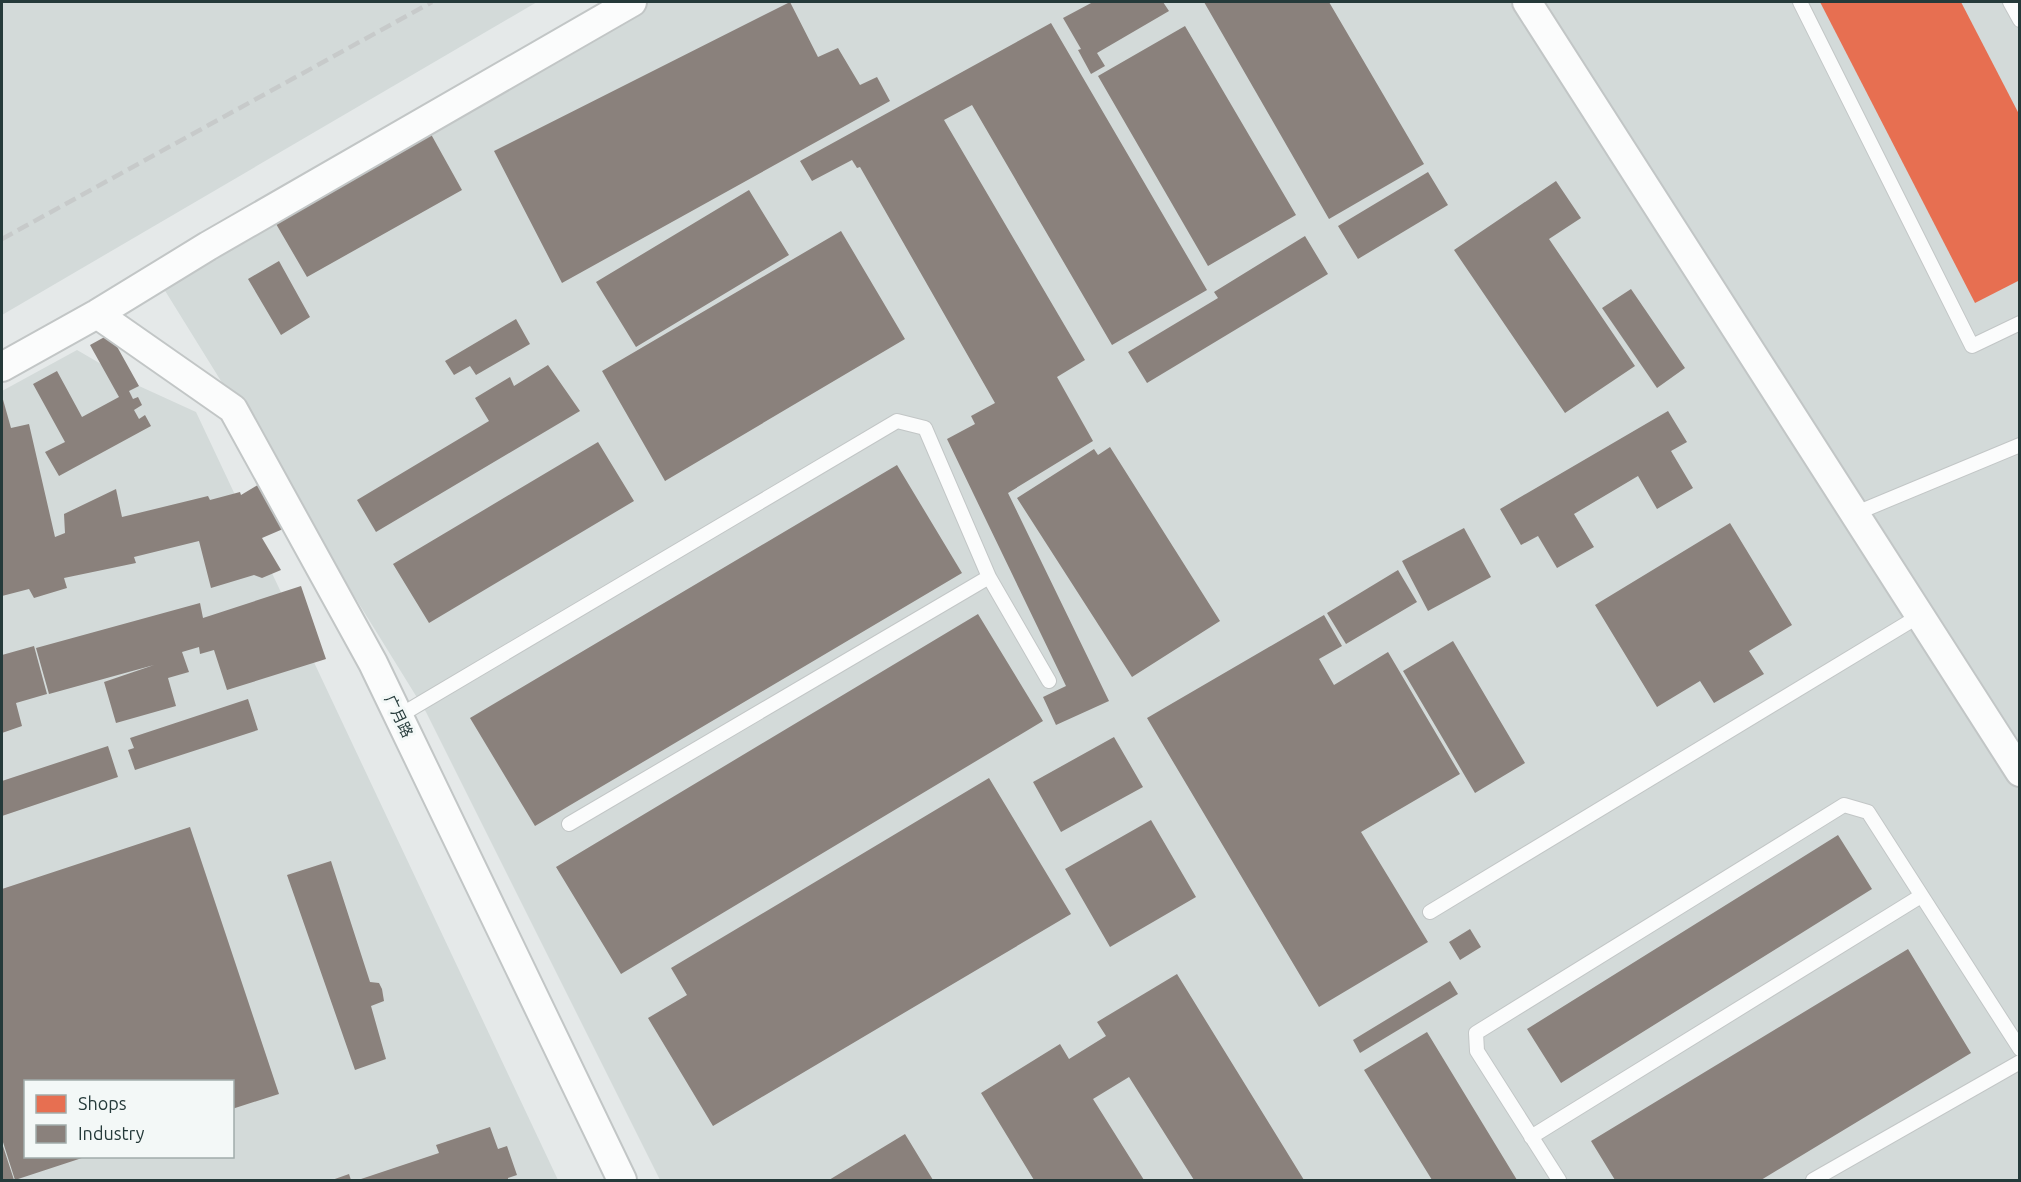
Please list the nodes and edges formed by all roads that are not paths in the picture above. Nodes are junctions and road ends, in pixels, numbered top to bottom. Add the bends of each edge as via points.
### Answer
1 (632, 2) edge
2 (1527, 2) edge
3 (1800, 2) edge
4 (2010, 2) edge
5 (2019, 20) edge
6 (97, 314) junction
7 (2019, 323) edge
8 (2, 367) edge
9 (2019, 445) edge
10 (1854, 514) junction
11 (989, 577) junction
12 (1919, 616) junction
13 (1049, 681) dead end
14 (399, 716) junction
15 (2019, 772) edge
16 (569, 824) dead end
17 (1922, 896) junction
18 (1430, 912) dead end
19 (2019, 1049) edge
20 (2019, 1062) edge
21 (1531, 1137) junction
22 (622, 1180) edge
23 (1559, 1180) edge
24 (1813, 1180) edge

1 - 6 street
2 - 10 street
3 - 7 lane via 1972,346
4 - 5 lane
6 - 8 street
6 - 14 street, 广月路 via 233,409
9 - 10 lane
10 - 12 street
11 - 13 lane
11 - 14 lane via 925,428 897,421
11 - 16 lane
12 - 15 street
12 - 18 lane
14 - 22 street, 广月路
17 - 19 lane
17 - 21 lane
17 - 21 lane via 1868,812 1844,805 1476,1033 1477,1051
20 - 24 lane
21 - 23 lane

